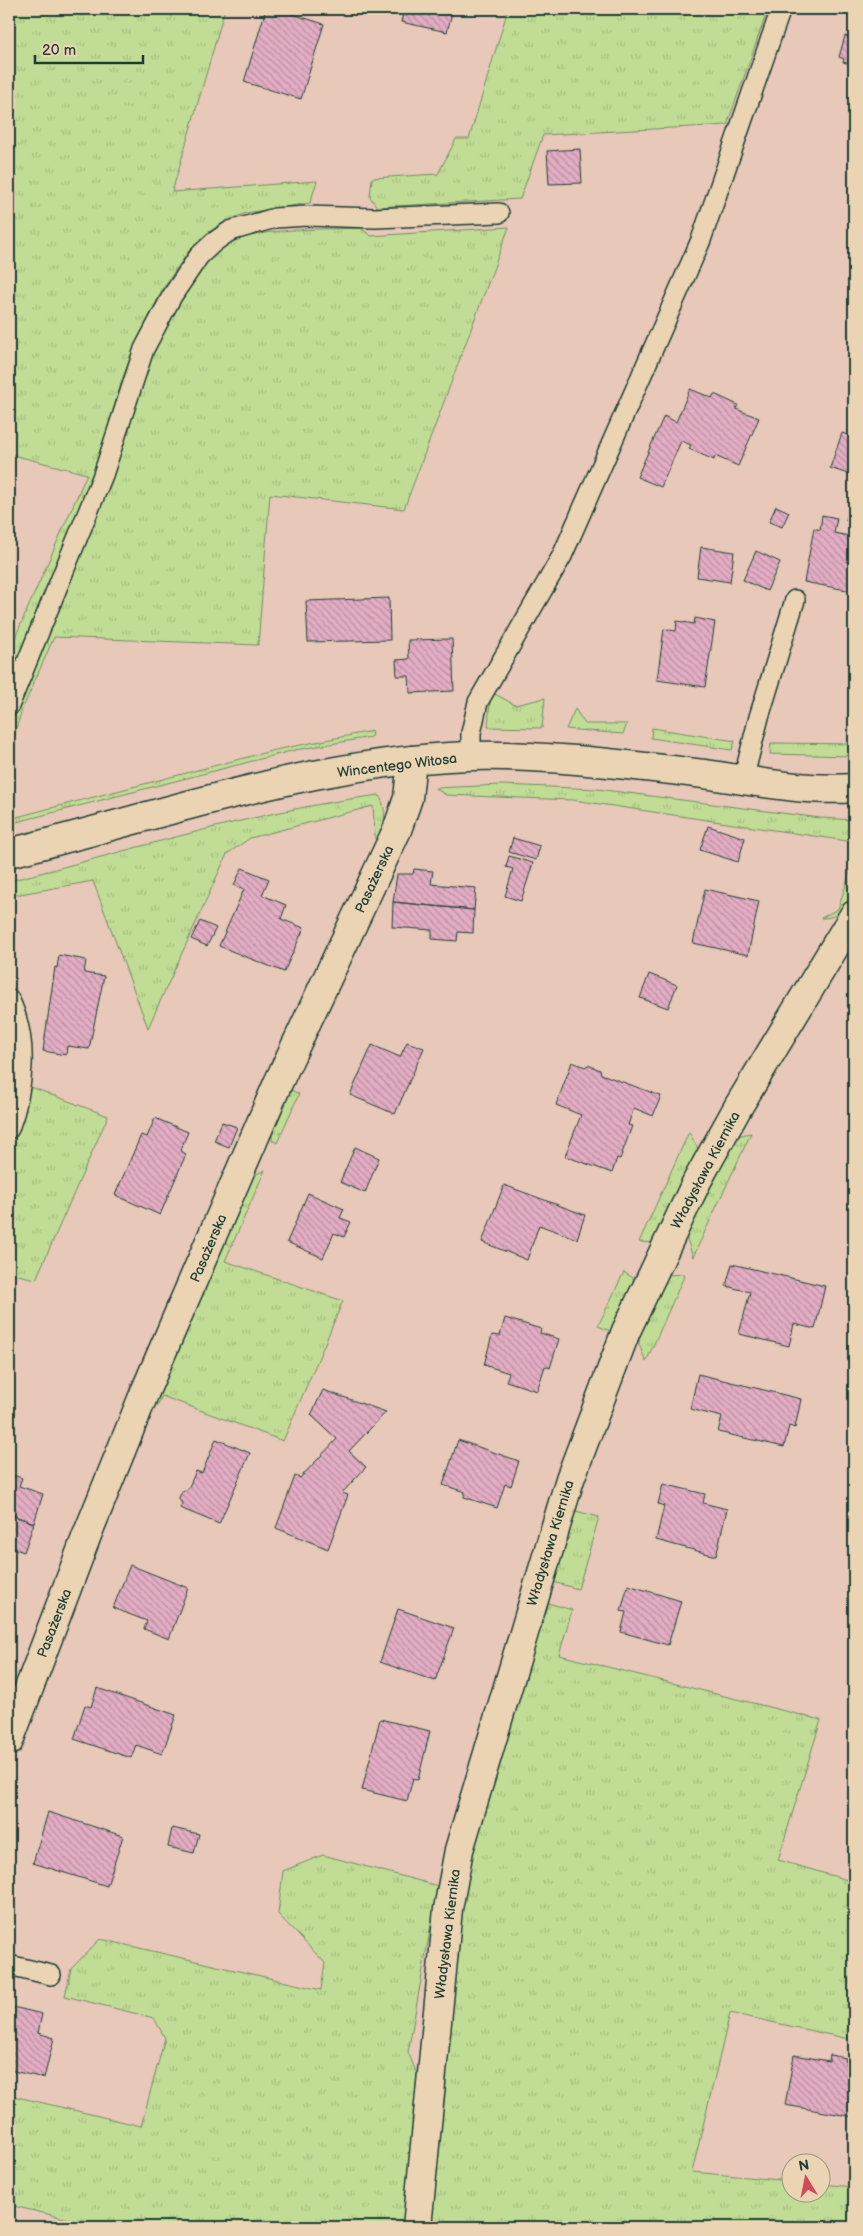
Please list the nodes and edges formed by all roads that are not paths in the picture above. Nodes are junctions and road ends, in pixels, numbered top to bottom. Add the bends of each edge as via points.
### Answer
1 (781, 9) edge
2 (499, 212) dead end
3 (794, 600) dead end
4 (9, 706) edge
5 (471, 756) junction
6 (412, 760) junction
7 (743, 780) junction
8 (854, 788) edge
9 (9, 853) edge
10 (854, 915) edge
11 (9, 999) edge
12 (9, 1129) edge
13 (9, 1741) edge
14 (9, 1965) edge
15 (51, 1975) dead end
16 (417, 2227) edge

1 - 5 lane via 701,240 562,556 478,702 471,733
2 - 4 lane via 375,218 275,218 230,231 199,256 172,296 144,348 103,475
3 - 7 lane
5 - 6 street, Wincentego Witosa
5 - 7 street, Wincentego Witosa via 616,763
6 - 9 street, Wincentego Witosa via 312,776
6 - 13 street, Pasażerska via 408,798 397,830 278,1083 144,1394
7 - 8 street, Wincentego Witosa via 804,787
10 - 16 street, Władysława Kiernika via 697,1181 626,1331 570,1479 453,1877
11 - 12 lane via 20,1037 22,1077 17,1108
14 - 15 lane

